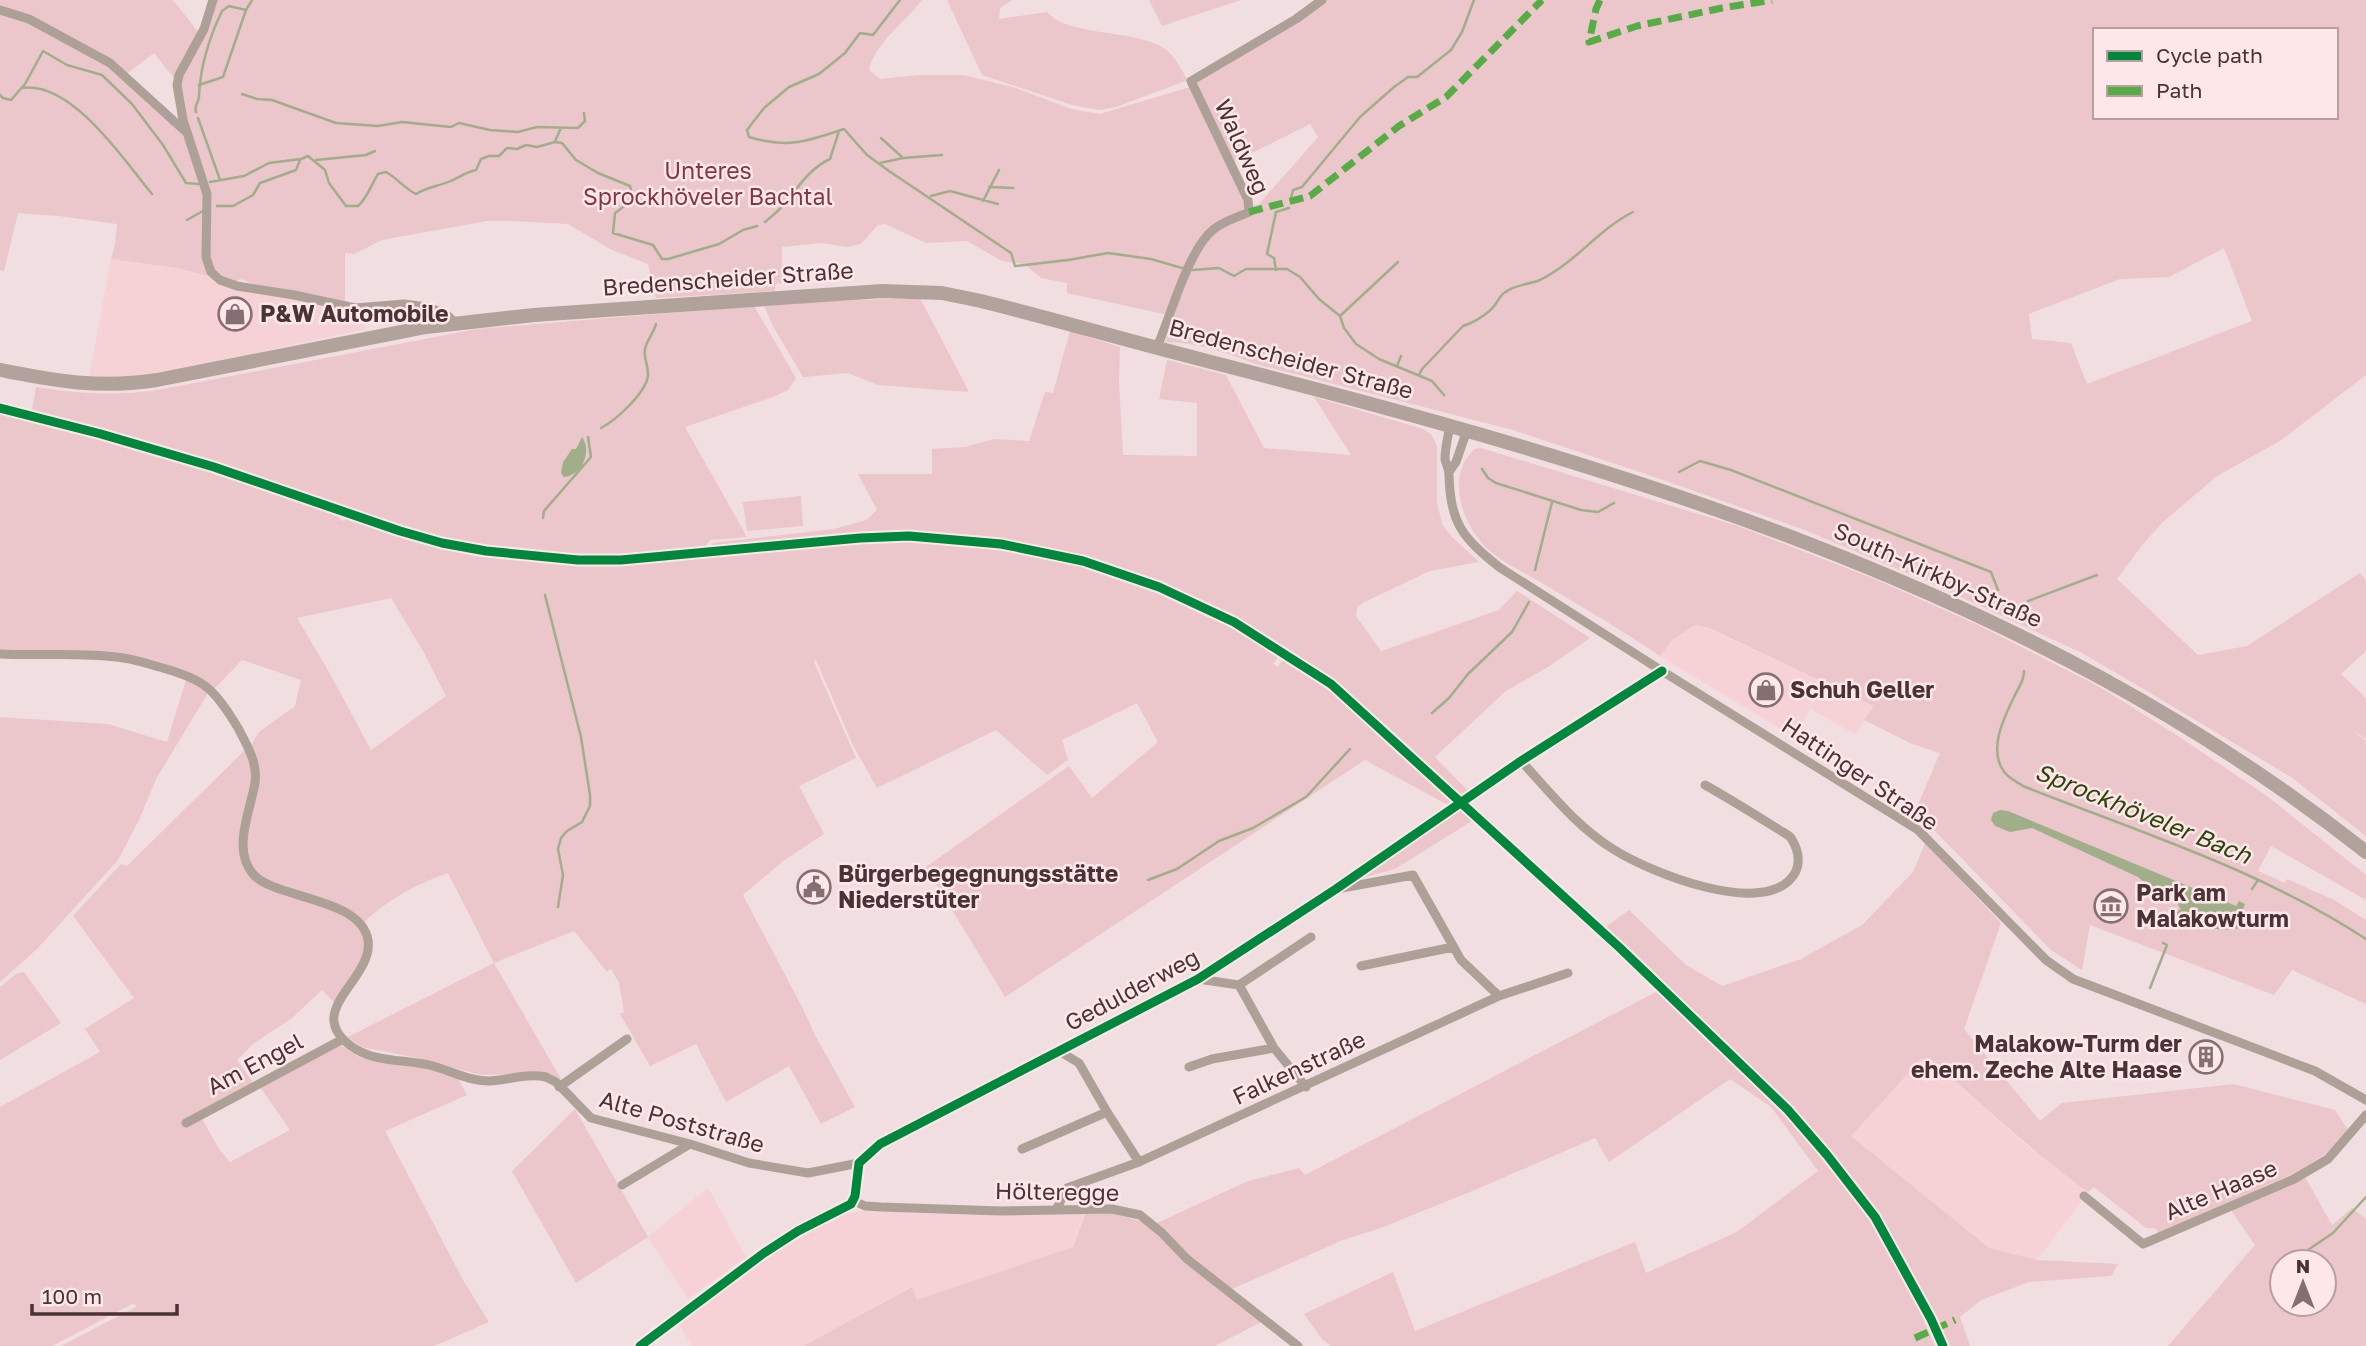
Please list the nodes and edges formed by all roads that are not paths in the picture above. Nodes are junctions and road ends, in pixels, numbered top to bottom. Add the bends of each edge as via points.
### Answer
1 (213, 0) edge
2 (1322, 0) edge
3 (0, 10) edge
4 (187, 132) junction
5 (455, 323) junction
6 (1157, 347) junction
7 (0, 370) edge
8 (1450, 426) junction
9 (1467, 430) junction
10 (1449, 472) junction
11 (0, 654) edge
12 (1662, 671) junction
13 (1521, 761) junction
14 (1705, 785) dead end
15 (2366, 852) edge
16 (1336, 889) junction
17 (1311, 937) dead end
18 (1453, 947) junction
19 (1361, 966) dead end
20 (1568, 973) dead end
21 (1198, 979) junction
22 (1238, 985) junction
23 (1499, 996) junction
24 (343, 1039) junction
25 (627, 1040) dead end
26 (1273, 1048) junction
27 (1059, 1051) junction
28 (1189, 1067) dead end
29 (559, 1087) junction
30 (1306, 1087) junction
31 (2366, 1100) edge
32 (1107, 1112) junction
33 (2366, 1115) edge
34 (186, 1124) dead end
35 (690, 1144) junction
36 (1022, 1149) dead end
37 (1139, 1162) junction
38 (859, 1163) junction
39 (622, 1185) dead end
40 (2084, 1196) dead end
41 (854, 1201) junction
42 (1056, 1210) junction
43 (640, 1346) edge
44 (1298, 1346) edge

1 - 4 street via 204,29 177,81
2 - 6 street, Waldweg via 1191,81 1248,200 1249,212 1214,229 1200,247
3 - 4 street via 29,19 110,63
4 - 5 street via 208,200 206,261 220,280 355,308 428,307
5 - 6 main road, Bredenscheider Straße via 915,291 981,300
5 - 7 main road, Bredenscheider Straße via 132,384 85,385
6 - 8 main road, Bredenscheider Straße
8 - 9 main road, South-Kirkby-Straße
8 - 10 street, Hattinger Straße via 1445,460
9 - 10 street, Hattinger Straße
9 - 15 main road, South-Kirkby-Straße via 1754,523 1975,613 2185,724 2273,781
10 - 12 street, Hattinger Straße via 1454,517 1478,549
11 - 24 street via 123,658 177,672 212,692 245,741 255,767 243,839 247,866 262,883 323,902 356,921 366,933 366,959 334,1013 334,1024
12 - 13 street, Gedulderweg
12 - 31 street, Hattinger Straße via 1918,830 2046,960 2073,979 2315,1071
13 - 14 street via 1585,829 1614,850 1660,872 1687,883 1754,894 1788,882 1799,856 1790,836
13 - 16 street, Gedulderweg
16 - 18 street via 1413,875
16 - 21 street, Gedulderweg
17 - 22 street
18 - 19 street
18 - 23 street
20 - 23 street, Falkenstraße
21 - 22 street
21 - 27 street, Gedulderweg
22 - 26 street
23 - 30 street, Falkenstraße
24 - 29 street, Alte Poststraße via 368,1054 477,1079 541,1076
24 - 34 street, Am Engel
25 - 29 street
26 - 28 street
26 - 30 street
27 - 32 street via 1079,1063
27 - 38 street, Gedulderweg via 880,1144
29 - 35 street, Alte Poststraße via 591,1118
30 - 37 street, Falkenstraße
32 - 36 street
32 - 37 street
33 - 40 street, Alte Haase via 2328,1159 2294,1179 2143,1244
35 - 38 street, Alte Poststraße via 749,1163 808,1173
35 - 39 street
37 - 42 street, Falkenstraße via 1067,1188
38 - 41 street
41 - 42 street, Hölteregge via 881,1207
41 - 43 street via 764,1253
42 - 44 street, Hölteregge via 1112,1209 1140,1215 1187,1259

